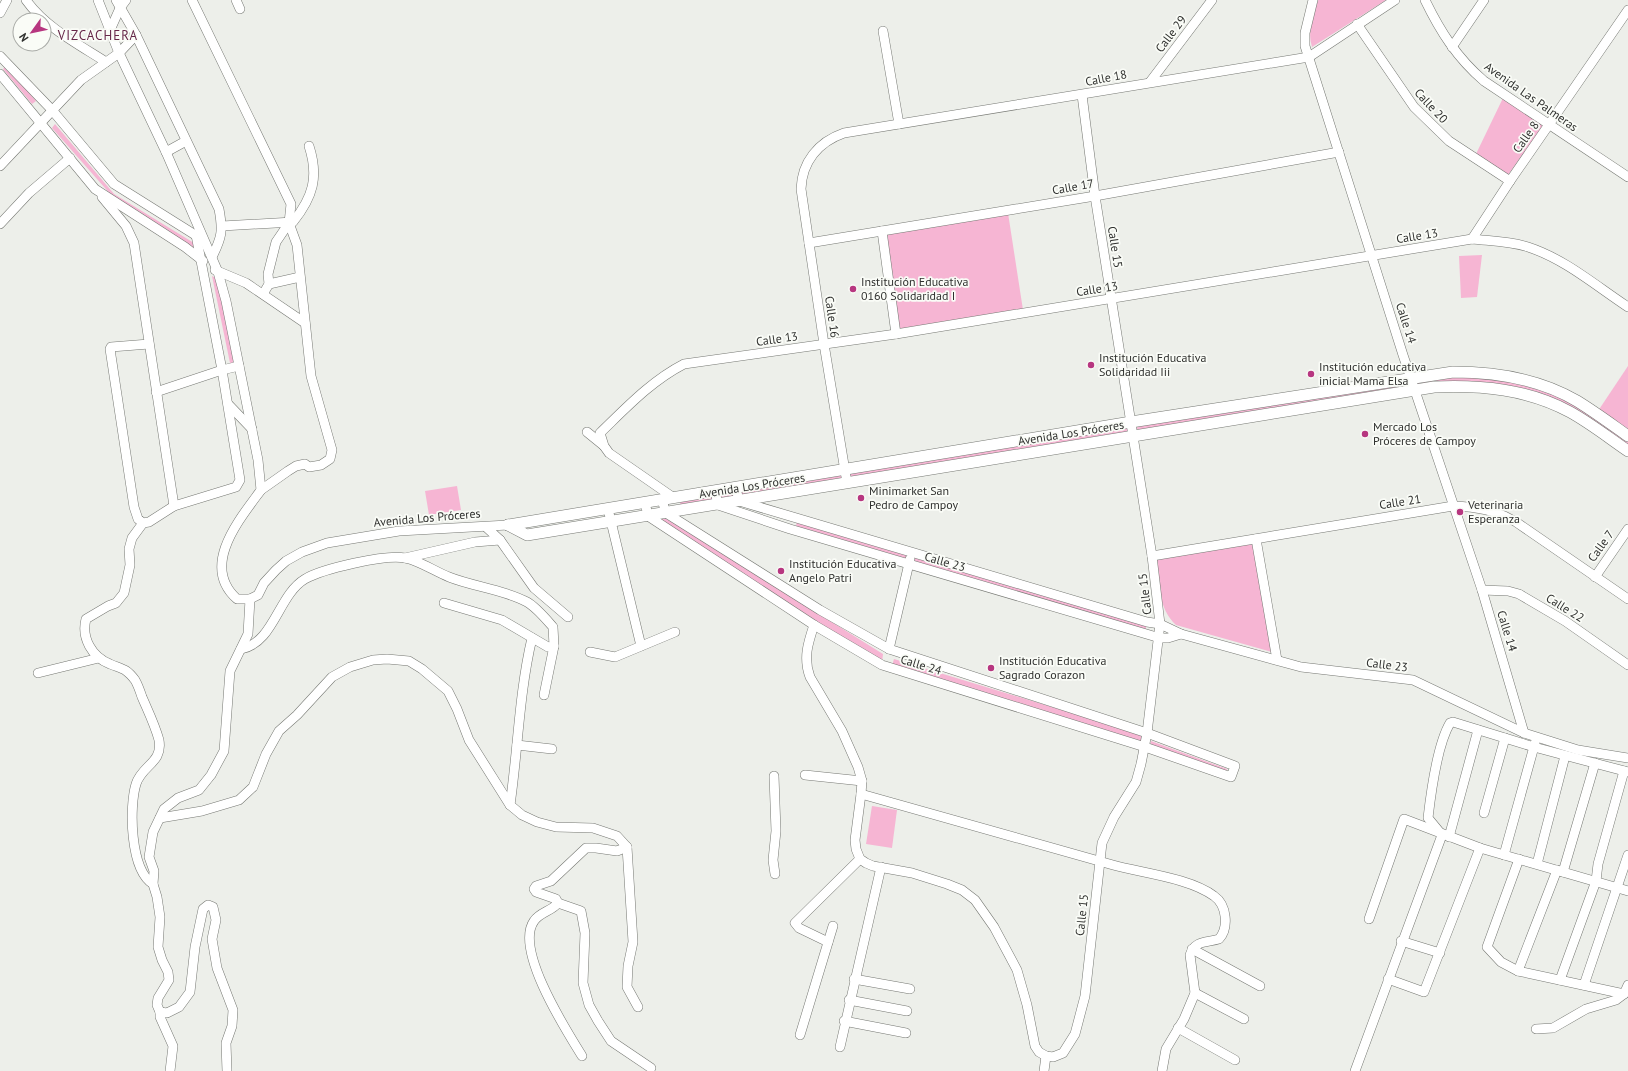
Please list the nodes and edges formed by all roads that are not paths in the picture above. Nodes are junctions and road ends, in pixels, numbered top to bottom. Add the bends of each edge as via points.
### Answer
1 (7, 0) edge
2 (26, 0) edge
3 (98, 0) edge
4 (126, 0) edge
5 (192, 0) edge
6 (236, 0) edge
7 (1212, 0) edge
8 (1313, 0) edge
9 (1395, 0) edge
10 (1425, 0) edge
11 (1484, 0) edge
12 (118, 4) edge
13 (240, 9) dead end
14 (1628, 10) edge
15 (0, 13) edge
16 (1358, 24) junction
17 (111, 28) junction
18 (883, 31) dead end
19 (136, 35) junction
20 (1452, 47) junction
21 (119, 53) junction
22 (0, 56) edge
23 (1309, 57) junction
24 (106, 62) junction
25 (0, 74) edge
26 (1150, 82) junction
27 (1082, 95) junction
28 (52, 110) junction
29 (40, 123) junction
30 (899, 124) junction
31 (1549, 126) junction
32 (186, 141) junction
33 (309, 146) dead end
34 (166, 152) junction
35 (1339, 152) junction
36 (812, 155) joint
37 (70, 158) junction
38 (0, 166) edge
39 (1628, 177) edge
40 (1510, 181) junction
41 (95, 189) junction
42 (1095, 196) junction
43 (289, 223) junction
44 (0, 224) edge
45 (222, 226) junction
46 (882, 232) junction
47 (196, 235) junction
48 (1472, 239) junction
49 (205, 241) junction
50 (810, 243) junction
51 (1371, 255) junction
52 (212, 257) junction
53 (202, 260) junction
54 (218, 272) junction
55 (300, 277) junction
56 (269, 284) junction
57 (263, 294) junction
58 (1111, 299) junction
59 (1628, 307) edge
60 (305, 323) junction
61 (896, 334) junction
62 (149, 344) junction
63 (824, 344) junction
64 (239, 366) junction
65 (222, 370) junction
66 (1411, 378) junction
67 (1415, 389) junction
68 (156, 392) junction
69 (228, 404) junction
70 (1131, 422) junction
71 (252, 429) junction
72 (587, 432) dead end
73 (1133, 436) junction
74 (1628, 436) edge
75 (606, 449) junction
76 (1628, 451) edge
77 (845, 470) junction
78 (847, 483) junction
79 (736, 488) junction
80 (261, 490) junction
81 (715, 491) junction
82 (674, 498) junction
83 (662, 500) junction
84 (739, 501) junction
85 (645, 502) junction
86 (718, 505) junction
87 (174, 506) junction
88 (1453, 506) junction
89 (608, 509) junction
90 (666, 513) junction
91 (648, 516) junction
92 (611, 522) junction
93 (143, 523) junction
94 (508, 525) junction
95 (486, 527) junction
96 (1628, 529) edge
97 (1256, 539) junction
98 (500, 540) junction
99 (912, 552) junction
100 (1152, 556) junction
101 (405, 558) junction
102 (909, 564) junction
103 (1595, 577) junction
104 (1482, 590) junction
105 (250, 599) junction
106 (1628, 599) edge
107 (444, 603) dead end
108 (568, 617) dead end
109 (814, 624) junction
110 (1160, 624) junction
111 (675, 632) dead end
112 (1180, 634) junction
113 (532, 638) junction
114 (1160, 638) junction
115 (554, 646) junction
116 (641, 646) junction
117 (241, 648) junction
118 (889, 650) junction
119 (590, 652) dead end
120 (99, 658) junction
121 (1277, 660) junction
122 (1628, 665) edge
123 (38, 673) dead end
124 (544, 695) dead end
125 (1478, 730) junction
126 (1147, 733) junction
127 (1524, 733) junction
128 (1505, 738) junction
129 (1537, 738) junction
130 (517, 745) junction
131 (1145, 747) junction
132 (1534, 748) junction
133 (552, 749) dead end
134 (1565, 756) junction
135 (1628, 758) edge
136 (1594, 763) junction
137 (1626, 772) edge
138 (805, 775) dead end
139 (774, 776) dead end
140 (862, 781) junction
141 (861, 794) junction
142 (510, 805) junction
143 (1484, 813) dead end
144 (160, 818) junction
145 (1445, 836) junction
146 (626, 847) junction
147 (1480, 848) junction
148 (1504, 855) junction
149 (1628, 855) edge
150 (860, 859) junction
151 (1519, 859) junction
152 (1100, 861) junction
153 (1538, 864) junction
154 (881, 867) junction
155 (1560, 871) junction
156 (775, 874) dead end
157 (1596, 881) junction
158 (153, 884) junction
159 (1625, 890) edge
160 (558, 903) junction
161 (1370, 919) dead end
162 (833, 926) dead end
163 (1401, 941) junction
164 (828, 942) junction
165 (1192, 949) junction
166 (1440, 953) junction
167 (1518, 971) junction
168 (854, 979) junction
169 (1388, 979) junction
170 (1560, 980) junction
171 (1584, 985) junction
172 (1628, 985) edge
173 (1260, 986) dead end
174 (910, 989) dead end
175 (1195, 993) junction
176 (1624, 994) junction
177 (850, 1000) junction
178 (638, 1007) dead end
179 (160, 1012) junction
180 (907, 1012) dead end
181 (1244, 1019) dead end
182 (844, 1021) junction
183 (1178, 1028) junction
184 (1536, 1029) dead end
185 (906, 1033) dead end
186 (800, 1035) dead end
187 (840, 1047) dead end
188 (1042, 1054) junction
189 (582, 1056) dead end
190 (1235, 1060) dead end
191 (651, 1068) dead end
192 (170, 1071) edge
193 (227, 1071) edge
194 (1044, 1071) edge
195 (1162, 1071) edge
196 (1354, 1071) edge

1 - 15 street
2 - 24 street via 31,8 54,28
3 - 17 street
4 - 12 street
5 - 43 street via 291,204
6 - 13 street
7 - 26 street, Calle 29
8 - 23 street, Calle 14 via 1305,34 1305,46
9 - 16 street, Calle 18
10 - 20 street, Avenida Las Palmeras
11 - 20 street
12 - 17 street
12 - 19 street
14 - 31 street, Calle 8
16 - 23 street, Calle 18
16 - 40 street, Calle 20 via 1414,107 1450,140
17 - 21 street
18 - 30 street
19 - 21 street
19 - 32 street
20 - 31 street, Avenida Las Palmeras via 1468,68
21 - 24 street
21 - 34 street
22 - 28 street
23 - 26 street, Calle 18
23 - 35 street, Calle 14
24 - 28 street via 81,80
25 - 29 street
26 - 27 street, Calle 18
27 - 30 street, Calle 18
27 - 42 street, Calle 15
28 - 29 street
28 - 47 street via 114,184
29 - 37 street
29 - 38 street
30 - 36 street, Calle 18 via 835,136
31 - 39 street, Avenida Las Palmeras
31 - 40 street, Calle 8
32 - 34 street
32 - 45 street via 219,209
33 - 43 street via 314,170 312,191 293,222
34 - 49 street
35 - 42 street, Calle 17
35 - 51 street, Calle 14
36 - 50 street, Calle 16 via 802,177 801,189
37 - 41 street
37 - 44 street via 29,193
40 - 48 street, Calle 8
41 - 53 street
41 - 62 street via 126,226 134,243
42 - 46 street, Calle 17
42 - 58 street, Calle 15
43 - 45 street
43 - 55 street via 297,245
43 - 56 street via 276,242 268,274
45 - 52 street via 221,238
46 - 50 street, Calle 17
46 - 61 street
47 - 49 street
47 - 53 street
48 - 51 street, Calle 13
48 - 59 street, Calle 13 via 1512,244 1542,252 1562,262
49 - 52 street
50 - 63 street, Calle 16
51 - 58 street, Calle 13
51 - 66 street, Calle 14
52 - 54 street
53 - 54 street
53 - 65 street
54 - 57 street via 246,283
54 - 64 street
55 - 56 street
55 - 60 street
56 - 57 street
57 - 60 street
58 - 61 street, Calle 13
58 - 70 street, Calle 15
60 - 80 street via 311,376 332,450 330,458 314,467 305,464 296,466
61 - 63 street, Calle 13
62 - 68 street
62 - 93 street via 110,349 134,507 138,519
63 - 75 street, Calle 13 via 684,364 649,386 600,433
63 - 77 street, Calle 16
64 - 65 street
64 - 71 street
65 - 68 street
65 - 69 street
66 - 67 street, Calle 14
66 - 70 main road, Avenida Los Próceres
66 - 74 main road, Avenida Los Próceres via 1467,372 1495,374 1534,382 1577,401
67 - 73 main road, Avenida Los Próceres
67 - 76 main road, Avenida Los Próceres via 1476,386 1516,392 1569,411
67 - 88 street, Calle 14
68 - 87 street
69 - 71 street
69 - 87 street via 240,480 236,487
70 - 73 street, Calle 15
70 - 77 main road, Avenida Los Próceres
71 - 80 street
72 - 75 street
73 - 78 main road, Avenida Los Próceres
73 - 100 street, Calle 15
75 - 82 street
77 - 78 street, Calle 16
77 - 79 main road, Avenida Los Próceres
78 - 84 main road, Avenida Los Próceres
79 - 81 main road, Avenida Los Próceres
79 - 84 street
80 - 105 street via 232,530 221,561 227,590 238,599
81 - 82 main road, Avenida Los Próceres
81 - 86 street
82 - 83 main road, Avenida Los Próceres
83 - 85 main road, Avenida Los Próceres
83 - 90 street
84 - 86 main road, Avenida Los Próceres
84 - 99 street, Calle 23
85 - 89 main road, Avenida Los Próceres
85 - 91 street
86 - 90 main road, Avenida Los Próceres
86 - 102 street, Calle 23 via 790,530
87 - 93 street via 149,522
88 - 97 street, Calle 21
88 - 103 street, Calle 21 via 1472,507 1501,514
88 - 104 street, Calle 14
89 - 92 street
89 - 94 main road, Avenida Los Próceres
90 - 91 main road, Avenida Los Próceres
90 - 118 street, Calle 24 via 820,610
91 - 92 main road, Avenida Los Próceres
91 - 109 street, Calle 24
92 - 94 main road, Avenida Los Próceres via 527,535
92 - 116 street
93 - 120 street via 132,538 129,549 130,565 124,593 116,603 86,619 86,639 91,650
94 - 95 street, Avenida Los Próceres
95 - 98 street
95 - 105 street, Avenida Los Próceres via 398,531 327,543 286,561 264,583 258,595
96 - 103 street, Calle 7
97 - 100 street, Calle 21
97 - 121 street
98 - 101 street via 476,542
98 - 108 street via 534,588
99 - 102 street
99 - 110 street, Calle 23
100 - 110 street, Calle 15
101 - 115 street via 450,578 528,602 553,627
101 - 117 street via 389,558 334,568 304,580 290,593 266,631 250,647
102 - 114 street, Calle 23
102 - 118 street
103 - 106 street, Calle 21
104 - 122 street, Calle 22 via 1519,594
104 - 127 street, Calle 14
105 - 117 street via 248,634
107 - 113 street via 502,620
109 - 131 street, Calle 24 via 882,665
109 - 140 street via 805,656 806,668 850,748
110 - 112 street, Calle 23
110 - 114 street, Calle 15
111 - 116 street
112 - 114 street, Calle 23
112 - 121 street, Calle 23
113 - 115 street via 548,647
113 - 130 street via 518,723
114 - 126 street, Calle 15
115 - 124 street
116 - 119 street via 615,657
117 - 144 street via 230,671 224,751 200,790 178,798 164,809
118 - 126 street, Calle 24
120 - 123 street
120 - 158 street via 120,666 136,682 159,740 161,749 157,757 136,784 132,820 137,860 147,880
121 - 127 street, Calle 23 via 1301,667 1413,680
125 - 128 street
125 - 145 street
125 - 145 street via 1453,722 1449,726 1437,765 1428,818
126 - 131 street, Calle 15
126 - 131 street, Calle 24 via 1235,766 1231,777
127 - 129 street, Calle 23
128 - 132 street
128 - 143 street
129 - 132 street
129 - 135 street, Calle 23 via 1578,750
130 - 133 street
130 - 142 street
131 - 152 street, Calle 15 via 1136,782 1106,832
132 - 134 street
132 - 148 street
134 - 136 street
134 - 153 street
136 - 137 street
136 - 155 street
137 - 157 street via 1598,864
138 - 140 street
139 - 156 street
140 - 141 street
141 - 150 street via 855,840
141 - 152 street
142 - 144 street via 469,740 448,691 409,661 387,659 350,667 332,677 279,731 266,754 253,787 239,800 202,811
142 - 146 street via 537,822 556,827 593,828 617,836
144 - 158 street via 153,832 149,857 154,871
145 - 147 street
145 - 161 street via 1404,819
145 - 163 street
146 - 160 street via 617,851 586,848 551,881 535,887 536,892 556,899
146 - 178 street via 633,942 627,987
147 - 148 street
147 - 166 street
148 - 151 street
149 - 159 street
150 - 154 street via 872,866
150 - 164 street via 795,923 799,928
151 - 153 street
151 - 167 street via 1487,947 1501,962
152 - 165 street via 1189,884 1217,898 1223,910 1224,932 1219,939 1200,942
152 - 188 street, Calle 15 via 1085,996 1077,1028 1063,1053 1053,1057
153 - 155 street
154 - 168 street
154 - 188 street via 947,884 962,890 980,906 994,926 1017,970 1033,1039
155 - 157 street
155 - 167 street
157 - 159 street
157 - 170 street
158 - 179 street via 160,917 158,947 169,980 158,998
159 - 171 street
160 - 189 street via 534,921 528,936 537,971 558,1016
160 - 191 street via 583,914 583,983 589,1005 598,1021 611,1041
162 - 164 street
163 - 166 street
163 - 169 street
164 - 186 street
165 - 173 street
165 - 175 street via 1190,955
166 - 169 street via 1424,992
167 - 170 street
168 - 174 street
168 - 177 street
169 - 196 street
170 - 171 street
171 - 176 street
172 - 176 street
175 - 181 street
175 - 183 street
176 - 184 street via 1616,1000 1586,1009 1553,1028
177 - 180 street
177 - 182 street
179 - 192 street via 173,1046
179 - 193 street via 167,1013 179,1007 190,992 195,947 203,909 208,905 212,907 216,920 212,939 218,968 233,1010 232,1026 226,1043
182 - 185 street
182 - 187 street
183 - 190 street
183 - 195 street via 1166,1049
188 - 194 street

